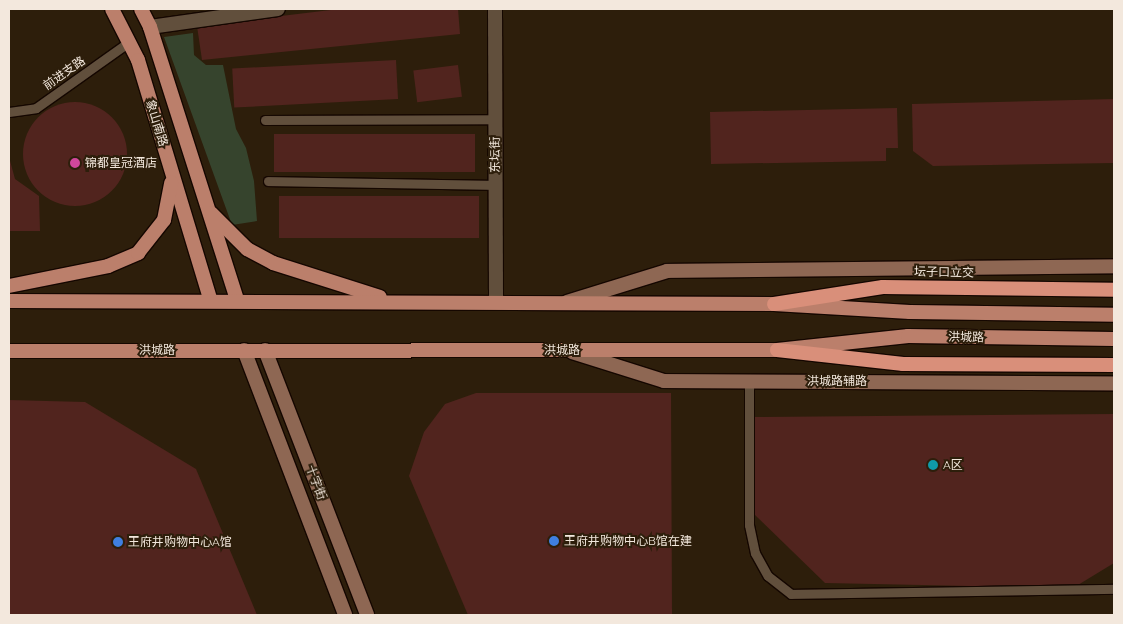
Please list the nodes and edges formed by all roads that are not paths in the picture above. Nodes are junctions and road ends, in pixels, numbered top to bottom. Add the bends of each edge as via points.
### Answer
1 (112, 9) edge
2 (141, 9) edge
3 (278, 9) edge
4 (495, 9) edge
5 (150, 27) junction
6 (129, 42) junction
7 (9, 112) edge
8 (495, 119) junction
9 (265, 120) dead end
10 (172, 172) junction
11 (268, 181) dead end
12 (495, 185) junction
13 (208, 210) junction
14 (1114, 266) edge
15 (9, 286) edge
16 (1114, 290) edge
17 (210, 299) junction
18 (237, 300) junction
19 (9, 301) edge
20 (396, 301) junction
21 (496, 301) junction
22 (566, 302) junction
23 (774, 304) junction
24 (1114, 315) edge
25 (1114, 339) edge
26 (244, 350) junction
27 (265, 350) junction
28 (565, 350) junction
29 (777, 350) junction
30 (9, 351) edge
31 (1114, 365) edge
32 (749, 381) junction
33 (1114, 383) edge
34 (1114, 589) edge
35 (345, 615) edge
36 (367, 615) edge

1 - 6 main road, 象山南路
2 - 5 main road, 象山南路
3 - 5 street
4 - 8 street, 东坛街
5 - 13 main road, 象山南路
6 - 7 lane, 前进支路 via 36,108
6 - 10 main road, 象山南路
8 - 9 lane
8 - 12 street, 东坛街
10 - 15 main road via 170,203 164,220 138,253 108,266
10 - 17 main road, 象山南路
11 - 12 lane
12 - 21 street, 东坛街
13 - 18 main road, 象山南路
13 - 20 main road via 247,249 273,263
14 - 22 main road via 667,271
16 - 23 highway, 坛子口立交 via 883,287
17 - 18 main road, 洪城路
17 - 19 main road, 洪城路
18 - 20 main road, 洪城路
20 - 21 main road, 洪城路
21 - 22 main road, 洪城路
22 - 23 main road, 洪城路
23 - 24 main road, 洪城路 via 910,312
25 - 29 main road, 洪城路 via 908,336
26 - 27 main road, 洪城路
26 - 30 main road, 洪城路
26 - 35 main road, 十字街
27 - 28 main road, 洪城路
27 - 36 main road, 十字街
28 - 29 main road, 洪城路
28 - 32 main road, 洪城路辅路 via 664,381
29 - 31 highway via 903,364
32 - 33 main road, 洪城路辅路
32 - 34 lane via 749,525 754,553 768,576 791,594

